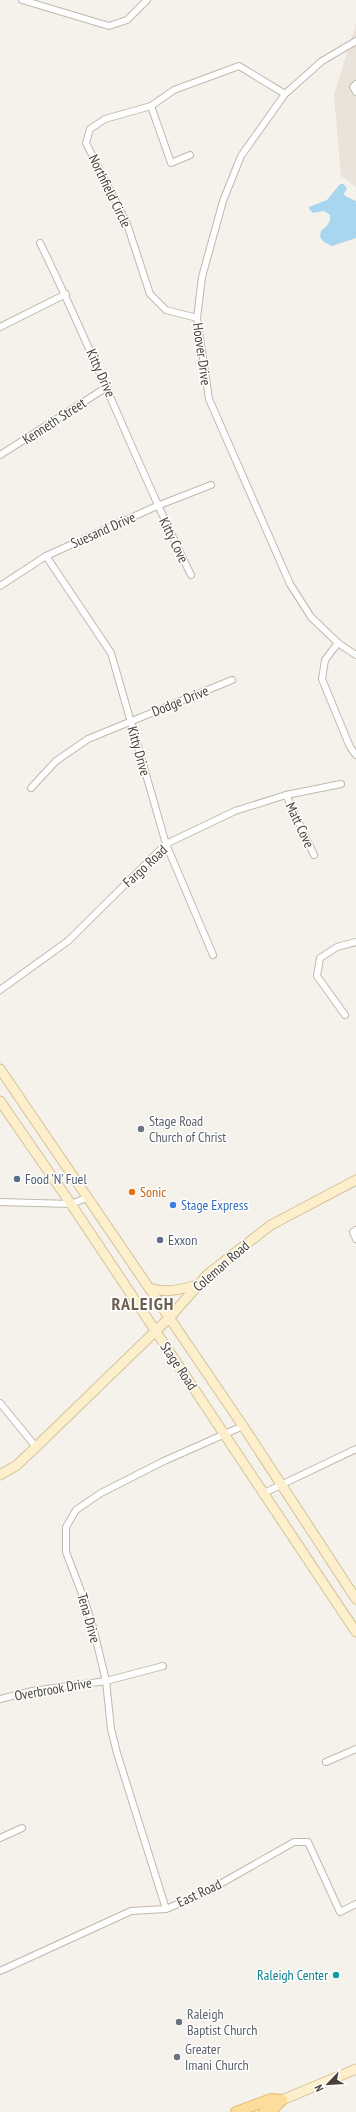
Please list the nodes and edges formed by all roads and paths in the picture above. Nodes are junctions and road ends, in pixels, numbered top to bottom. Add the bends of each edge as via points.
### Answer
1 (22, 0) edge
2 (147, 0) edge
3 (356, 41) edge
4 (356, 84) edge
5 (356, 92) edge
6 (284, 94) junction
7 (151, 106) junction
8 (190, 155) dead end
9 (40, 243) dead end
10 (66, 294) junction
11 (197, 318) junction
12 (0, 327) edge
13 (107, 386) junction
14 (0, 455) edge
15 (211, 485) dead end
16 (157, 506) junction
17 (46, 556) junction
18 (192, 575) dead end
19 (0, 586) edge
20 (338, 643) junction
21 (356, 655) edge
22 (232, 680) dead end
23 (130, 721) junction
24 (356, 755) edge
25 (341, 784) dead end
26 (31, 788) dead end
27 (286, 795) junction
28 (166, 844) junction
29 (314, 855) dead end
30 (356, 942) edge
31 (214, 955) dead end
32 (0, 990) edge
33 (345, 1015) dead end
34 (0, 1068) edge
35 (0, 1101) edge
36 (356, 1180) edge
37 (89, 1198) junction
38 (0, 1202) edge
39 (71, 1204) junction
40 (356, 1230) edge
41 (356, 1238) edge
42 (198, 1284) junction
43 (149, 1288) junction
44 (169, 1318) junction
45 (156, 1332) junction
46 (0, 1403) edge
47 (243, 1426) junction
48 (225, 1434) junction
49 (36, 1447) junction
50 (356, 1449) edge
51 (0, 1475) edge
52 (281, 1484) junction
53 (264, 1493) junction
54 (356, 1599) edge
55 (356, 1632) edge
56 (163, 1666) dead end
57 (106, 1680) junction
58 (0, 1699) edge
59 (356, 1748) edge
60 (326, 1762) dead end
61 (22, 1828) dead end
62 (0, 1838) edge
63 (356, 1904) edge
64 (166, 1909) junction
65 (0, 1971) edge
66 (356, 2069) edge
67 (282, 2100) junction
68 (236, 2112) edge
69 (264, 2112) edge

1 - 2 street via 109,26 127,20
3 - 6 street, Hoover Drive via 322,61
4 - 5 street via 353,87
6 - 7 street, Northfield Circle via 238,66 174,90
6 - 11 street, Hoover Drive via 241,156 225,195 202,277
7 - 8 street via 171,163
7 - 11 street, Northfield Circle via 105,119 90,129 86,143 127,224 150,294 166,310
9 - 10 street, Kitty Drive
10 - 12 street
10 - 13 street, Kitty Drive
11 - 20 street, Hoover Drive via 209,399 215,413 290,584 311,617
13 - 14 street, Kenneth Street
13 - 16 street, Kitty Drive
15 - 16 street, Suesand Drive
16 - 17 street, Suesand Drive
16 - 18 street, Kitty Cove
17 - 19 street, Suesand Drive
17 - 23 street, Kitty Drive via 111,653
20 - 21 street, Hoover Drive
20 - 24 street via 325,660 322,678 350,747
22 - 23 street, Dodge Drive
23 - 26 street, Dodge Drive via 88,739 56,761
23 - 28 street, Kitty Drive
25 - 27 street, Fargo Road
27 - 28 street, Fargo Road via 235,811
27 - 29 street, Matt Cove
28 - 31 street, Kitty Drive
28 - 32 street, Fargo Road via 68,941
30 - 33 street via 337,947 320,958 317,976
34 - 37 main road, Stage Road
35 - 39 main road, Stage Road
36 - 42 main road, Coleman Road via 271,1225
37 - 39 street
37 - 43 main road, Stage Road
38 - 39 street
39 - 45 main road, Stage Road
40 - 41 street via 353,1232
42 - 43 main road via 169,1292
42 - 44 main road, Coleman Road
43 - 44 main road, Stage Road
44 - 45 main road, Coleman Road
44 - 47 main road, Stage Road
45 - 48 main road, Stage Road
45 - 49 main road, Coleman Road
46 - 49 street
47 - 48 street, Tena Drive
47 - 52 main road, Stage Road
48 - 53 main road, Stage Road
48 - 57 street, Tena Drive via 101,1493 76,1510 66,1528 66,1552 84,1599
49 - 51 main road, Coleman Road via 17,1465
50 - 52 street
52 - 53 street
52 - 54 main road, Stage Road
53 - 55 main road, Stage Road
56 - 57 street, Overbrook Drive
57 - 58 street, Overbrook Drive via 32,1691
57 - 64 street, Tena Drive via 111,1729 117,1753
59 - 60 street
61 - 62 street
63 - 64 street, East Road via 340,1912 308,1842 294,1842 206,1892
64 - 65 street, East Road via 130,1911
66 - 67 main road
67 - 68 main road via 271,2099
67 - 69 main road via 274,2108

